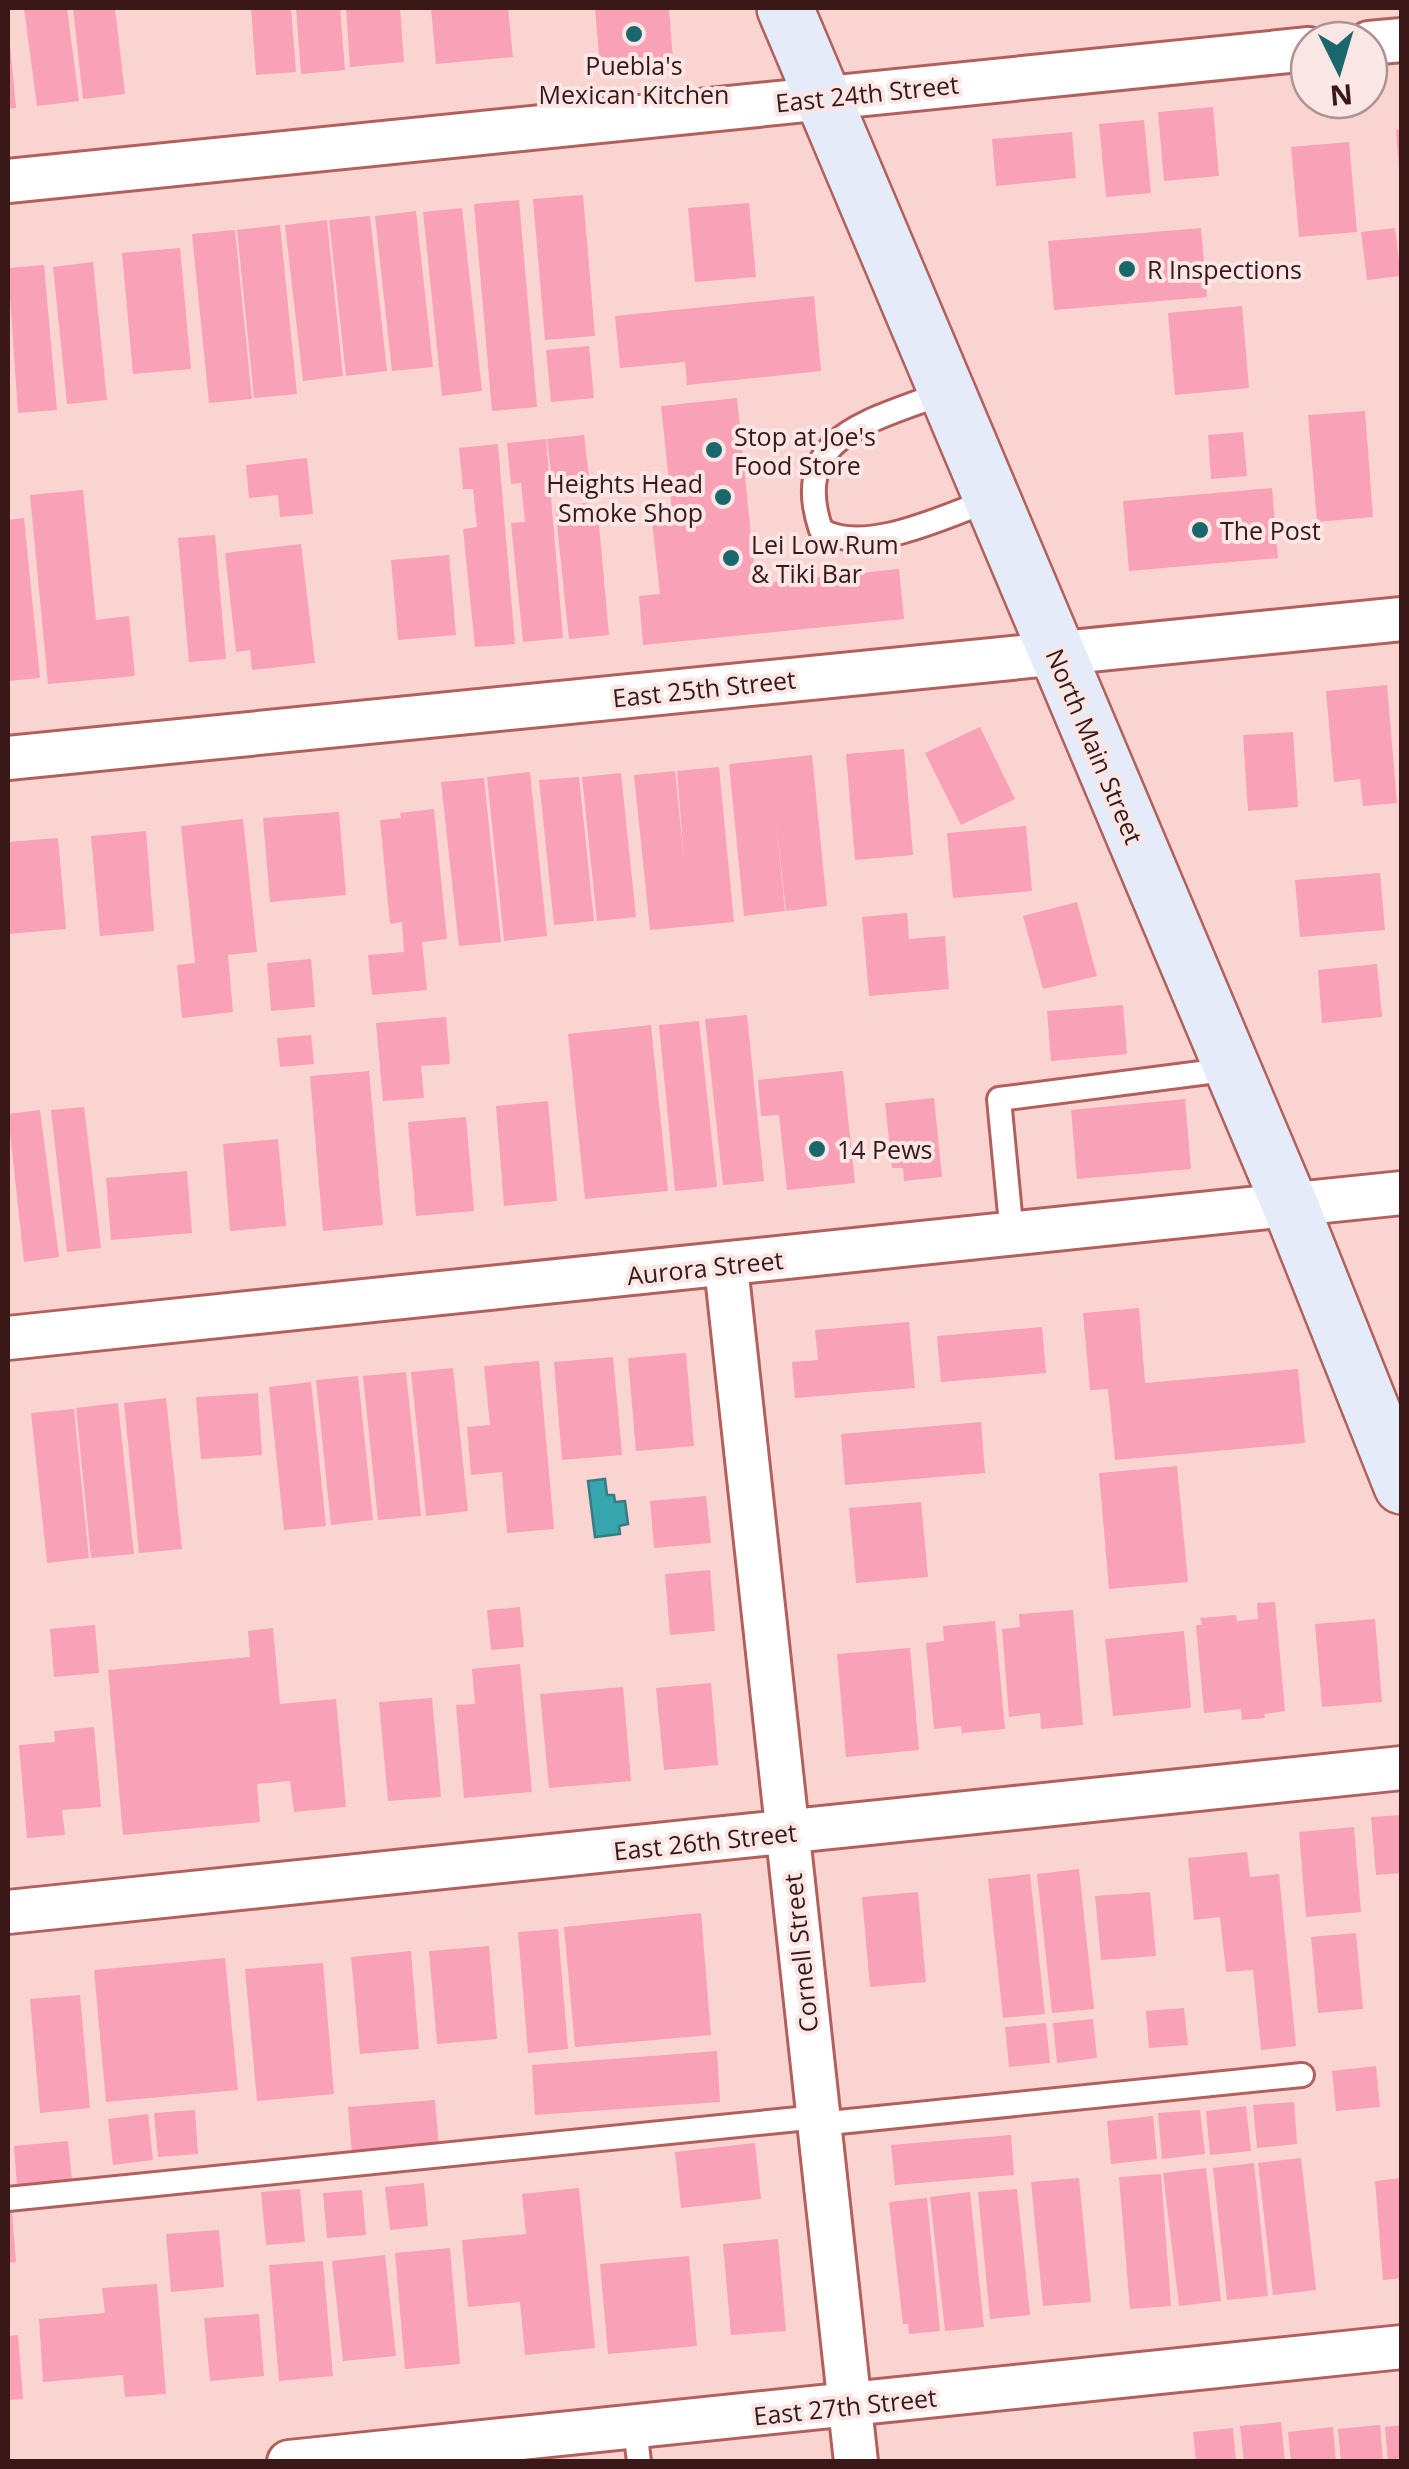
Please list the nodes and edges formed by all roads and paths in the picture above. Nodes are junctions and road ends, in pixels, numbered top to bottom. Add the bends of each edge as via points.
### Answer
1 (784, 8) edge
2 (1289, 51) edge
3 (822, 98) junction
4 (8, 181) edge
5 (945, 392) junction
6 (990, 500) junction
7 (1402, 618) edge
8 (1055, 654) junction
9 (8, 758) edge
10 (1232, 1069) junction
11 (1402, 1194) edge
12 (1290, 1205) junction
13 (1012, 1235) junction
14 (726, 1266) junction
15 (8, 1338) edge
16 (1402, 1486) edge
17 (1402, 1768) edge
18 (787, 1832) junction
19 (8, 1912) edge
20 (1302, 2075) dead end
21 (818, 2120) junction
22 (8, 2199) edge
23 (1402, 2347) edge
24 (850, 2406) junction
25 (637, 2444) edge
26 (289, 2462) edge
27 (856, 2462) edge

1 - 3 main road, North Main Street
2 - 3 street, East 24th Street
3 - 4 street, East 24th Street
3 - 5 main road, North Main Street
5 - 6 main road, North Main Street
5 - 6 lane via 830,444 818,462 814,508 821,530 836,539 906,530
6 - 8 main road, North Main Street
7 - 8 street, East 25th Street
8 - 9 street, East 25th Street
8 - 10 main road, North Main Street
10 - 12 main road, North Main Street
10 - 13 lane via 1000,1099
11 - 12 street, Aurora Street
12 - 13 street, Aurora Street
12 - 16 main road, North Main Street
13 - 14 street, Aurora Street
14 - 15 street, Aurora Street
14 - 18 street, Cornell Street
17 - 18 street, East 26th Street
18 - 19 street, East 26th Street
18 - 21 street, Cornell Street
20 - 21 lane
21 - 22 lane
21 - 24 street, Cornell Street
23 - 24 street, East 27th Street
24 - 25 street, East 27th Street
24 - 27 street, Cornell Street
25 - 26 street, East 27th Street

